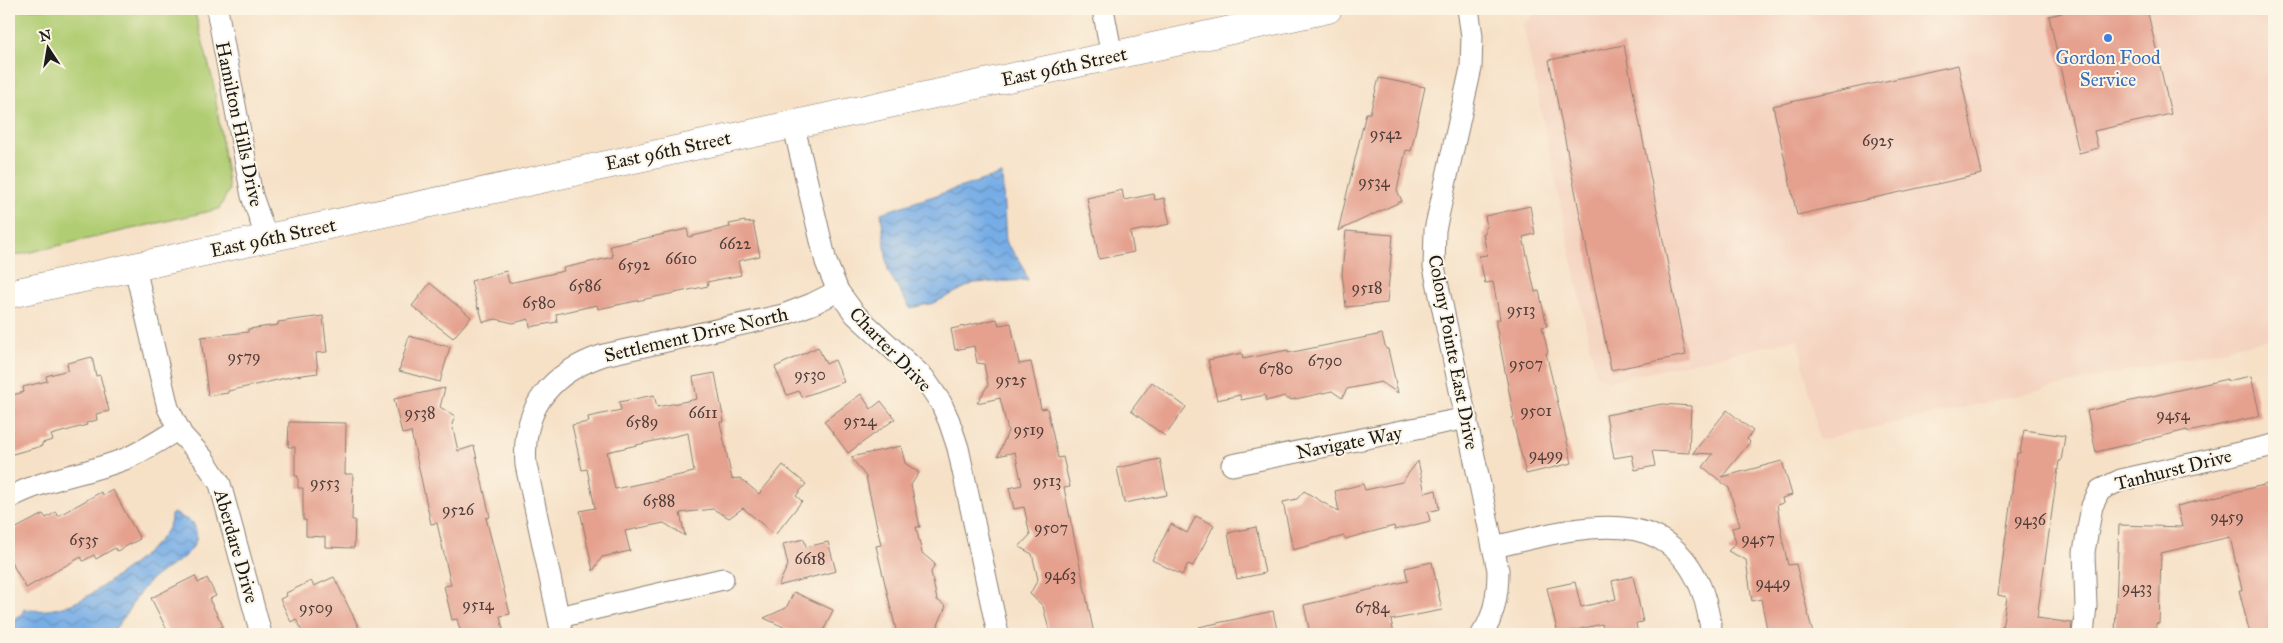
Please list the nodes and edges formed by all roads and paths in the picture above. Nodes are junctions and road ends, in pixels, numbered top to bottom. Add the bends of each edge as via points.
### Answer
1 (217, 9) edge
2 (1103, 9) edge
3 (1328, 9) edge
4 (1468, 9) edge
5 (1112, 56) junction
6 (793, 123) junction
7 (267, 239) junction
8 (135, 268) junction
9 (838, 291) junction
10 (9, 294) edge
11 (1466, 418) junction
12 (179, 429) junction
13 (2274, 445) edge
14 (1232, 465) dead end
15 (9, 498) edge
16 (1493, 547) junction
17 (723, 579) dead end
18 (560, 626) edge
19 (261, 634) edge
20 (998, 634) edge
21 (1482, 634) edge
22 (1712, 634) edge
23 (2083, 634) edge

1 - 7 street, Hamilton Hills Drive via 252,196
2 - 5 street
3 - 5 main road, East 96th Street
4 - 11 street, Colony Pointe East Drive via 1472,36 1471,68 1433,250
5 - 6 main road, East 96th Street
6 - 7 main road, East 96th Street
6 - 9 street, Charter Drive via 826,262
7 - 8 main road, East 96th Street
8 - 10 main road, East 96th Street
8 - 12 street, Aberdare Drive via 165,398
9 - 18 street, Settlement Drive North via 783,315 581,362 544,394 532,415 525,457
9 - 20 street, Charter Drive via 855,314 924,378 941,403 958,448
11 - 14 street, Navigate Way
11 - 16 street, Colony Pointe East Drive
12 - 15 street via 144,451 29,487
12 - 19 street, Aberdare Drive via 220,484
13 - 23 street, Tanhurst Drive via 2121,480 2100,490 2092,506 2084,552 2086,606
16 - 21 street, Colony Pointe East Drive via 1498,570 1497,590 1490,621
16 - 22 street via 1607,526 1647,532 1668,544 1692,570 1702,591
17 - 18 street

